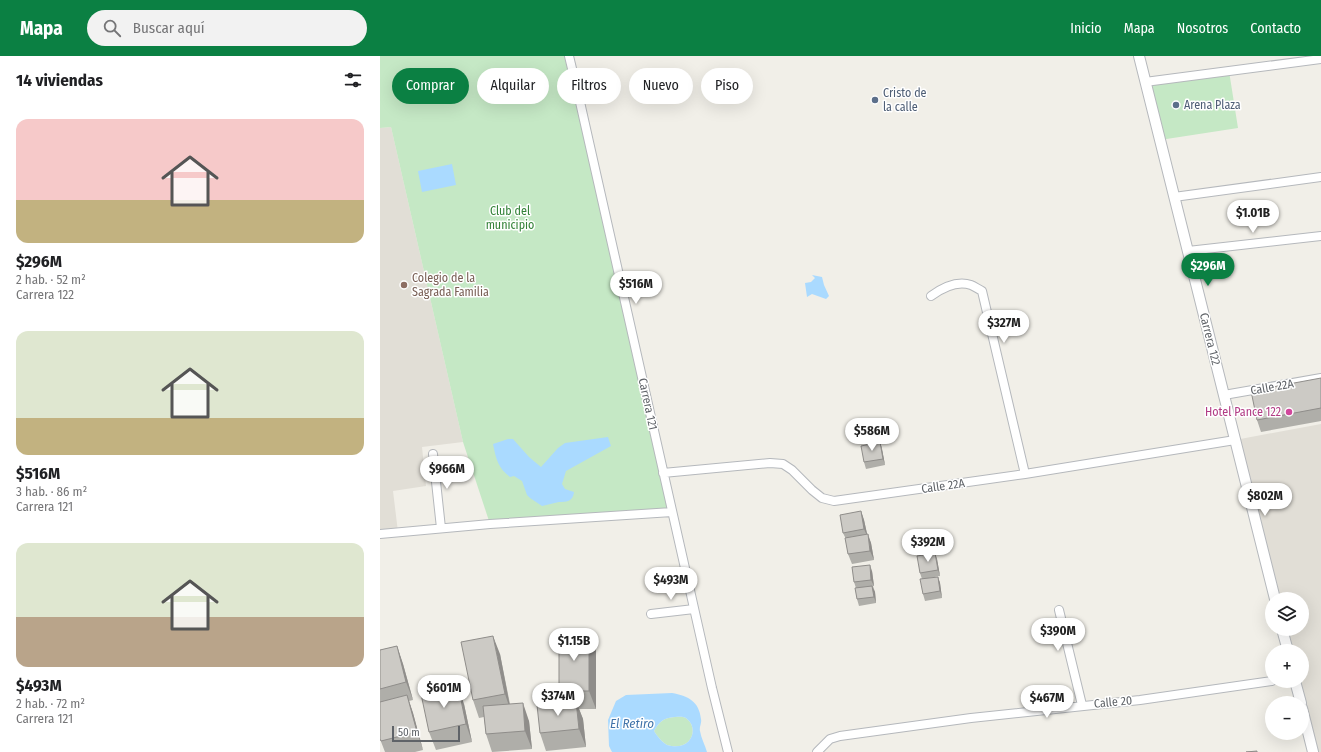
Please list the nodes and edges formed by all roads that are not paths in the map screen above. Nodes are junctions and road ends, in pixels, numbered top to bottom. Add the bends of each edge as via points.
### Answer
1 (569, 56) edge
2 (1139, 56) edge
3 (1321, 59) edge
4 (1146, 82) junction
5 (1321, 177) edge
6 (1174, 196) junction
7 (1321, 236) edge
8 (1188, 251) junction
9 (931, 296) dead end
10 (1321, 378) edge
11 (1224, 395) junction
12 (1235, 440) junction
13 (433, 454) dead end
14 (663, 473) junction
15 (1025, 474) junction
16 (672, 512) junction
17 (441, 528) junction
18 (380, 534) edge
19 (1273, 592) edge
20 (694, 609) junction
21 (1059, 610) dead end
22 (651, 614) dead end
23 (1265, 681) edge
24 (1082, 705) junction
25 (1309, 736) edge
26 (728, 752) edge
27 (817, 752) edge
28 (1313, 752) edge

1 - 14 street, Carrera 121
2 - 4 street, Carrera 122
3 - 4 street
4 - 6 street, Carrera 122
5 - 6 street
6 - 8 street, Carrera 122
7 - 8 street
8 - 11 street, Carrera 122
9 - 15 street via 944,287 958,284 971,284 982,291
10 - 11 street, Calle 22A
11 - 12 street, Carrera 122
12 - 15 street, Calle 22A
12 - 19 street, Carrera 122
13 - 17 street
14 - 15 street, Calle 22A via 783,464 822,498 834,501
14 - 16 street, Carrera 121
16 - 17 street
16 - 20 street, Carrera 121
17 - 18 street
20 - 22 street
20 - 26 street, Carrera 121
21 - 24 street
23 - 24 street, Calle 20 via 1140,700
24 - 27 street, Calle 20 via 840,736 830,739
25 - 28 street

